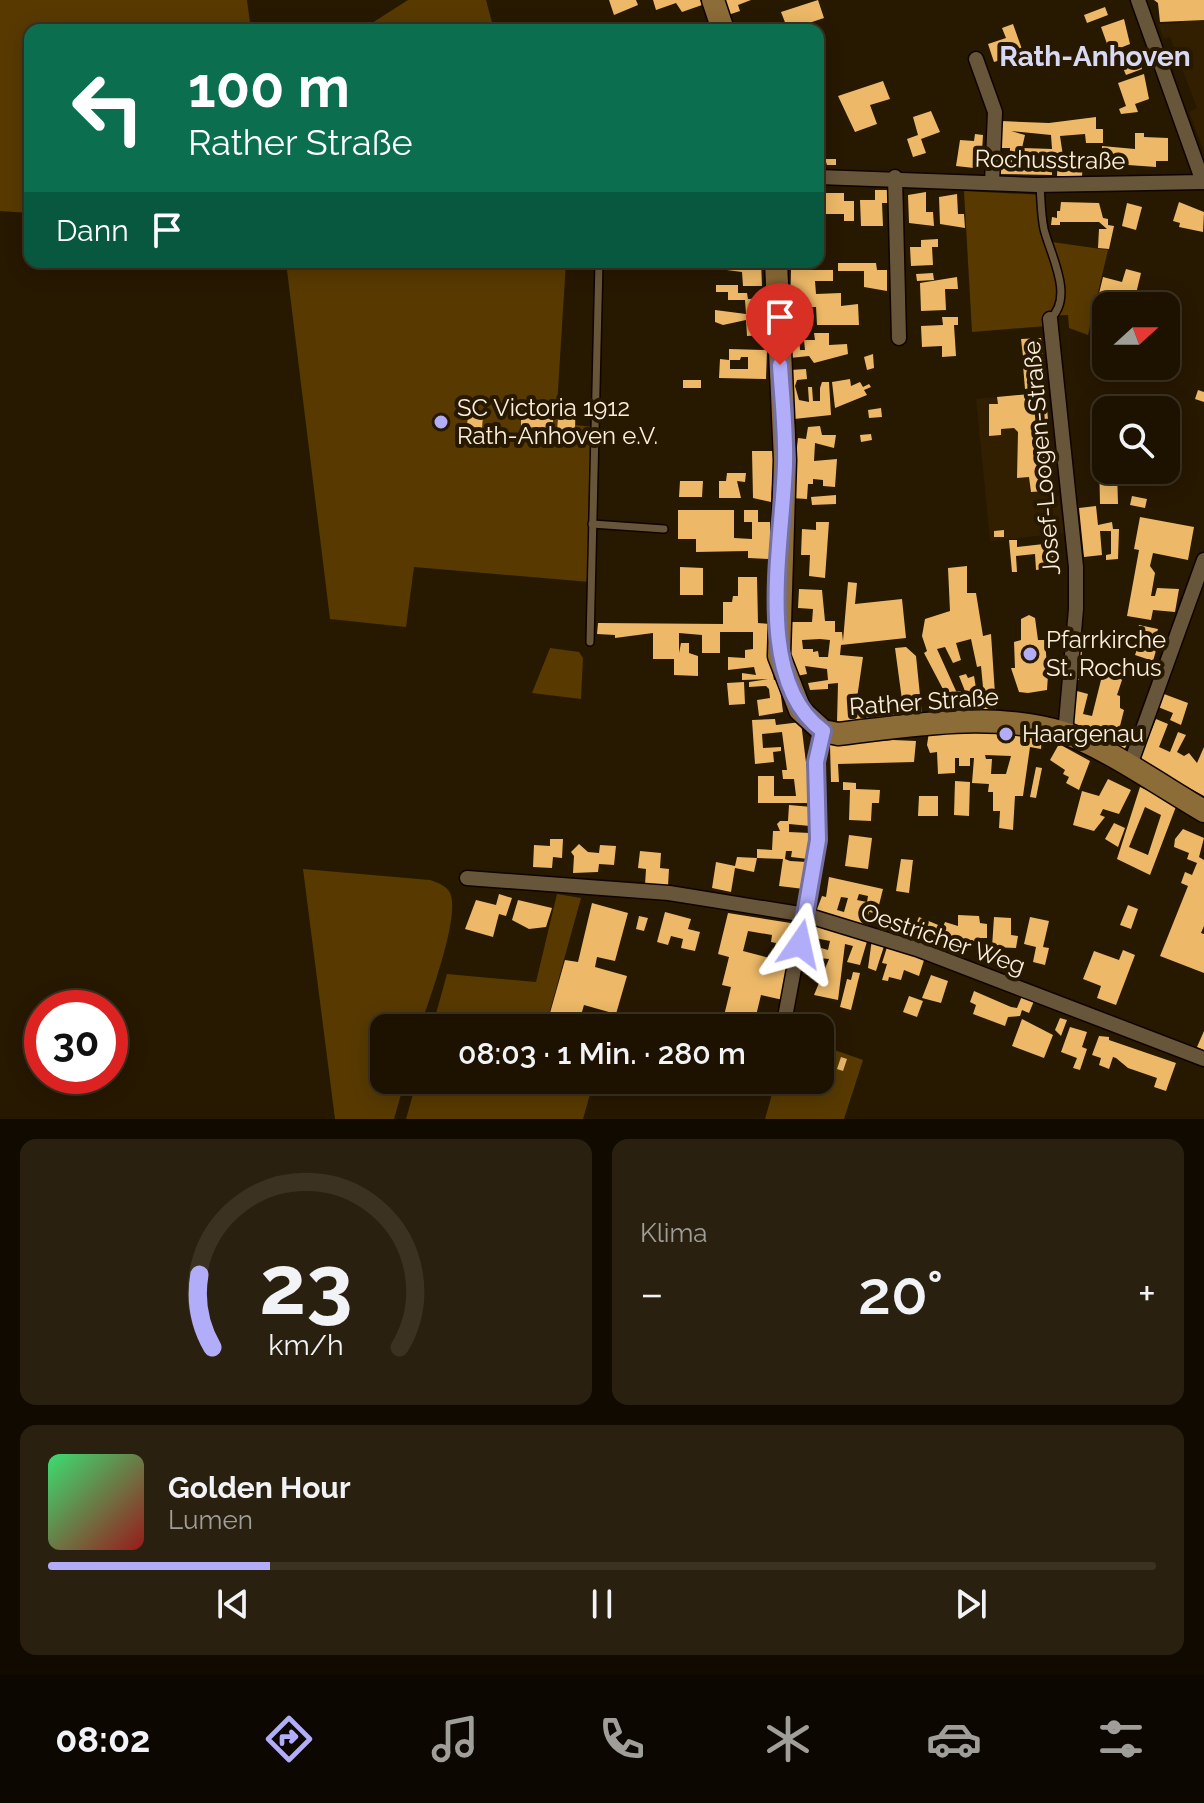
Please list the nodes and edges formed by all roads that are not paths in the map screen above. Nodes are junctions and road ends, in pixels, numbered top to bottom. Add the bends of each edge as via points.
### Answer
1 (713, 0) edge
2 (1138, 0) edge
3 (721, 24) edge
4 (976, 59) dead end
5 (824, 177) edge
6 (895, 177) junction
7 (1203, 182) edge
8 (992, 183) junction
9 (1040, 185) junction
10 (599, 268) edge
11 (776, 268) edge
12 (1050, 319) joint
13 (899, 338) dead end
14 (592, 524) junction
15 (664, 529) dead end
16 (1204, 560) edge
17 (590, 642) dead end
18 (823, 731) junction
19 (1065, 734) junction
20 (1129, 768) junction
21 (1204, 811) edge
22 (467, 878) dead end
23 (806, 915) junction
24 (786, 1014) edge
25 (1204, 1059) edge

1 - 3 main road
2 - 7 street
4 - 8 street via 995,112
5 - 6 street, Rochusstraße
6 - 8 street, Rochusstraße
6 - 13 street
7 - 9 street, Rochusstraße
8 - 9 street, Rochusstraße
9 - 12 lane, Josef-Loogen-Straße via 1059,281 1058,307
10 - 14 lane
11 - 18 main road, Rather Straße via 785,460 779,656 800,710
12 - 19 street, Josef-Loogen-Straße via 1076,567
14 - 15 lane
14 - 17 lane
16 - 20 street
18 - 19 main road, Rather Straße via 838,734 962,721 1017,723
18 - 23 street via 816,762 818,840
19 - 20 main road, Rather Straße
20 - 21 main road, Rather Straße
22 - 23 street, Oestricher Weg via 669,893
23 - 24 street
23 - 25 street, Oestricher Weg via 917,949

